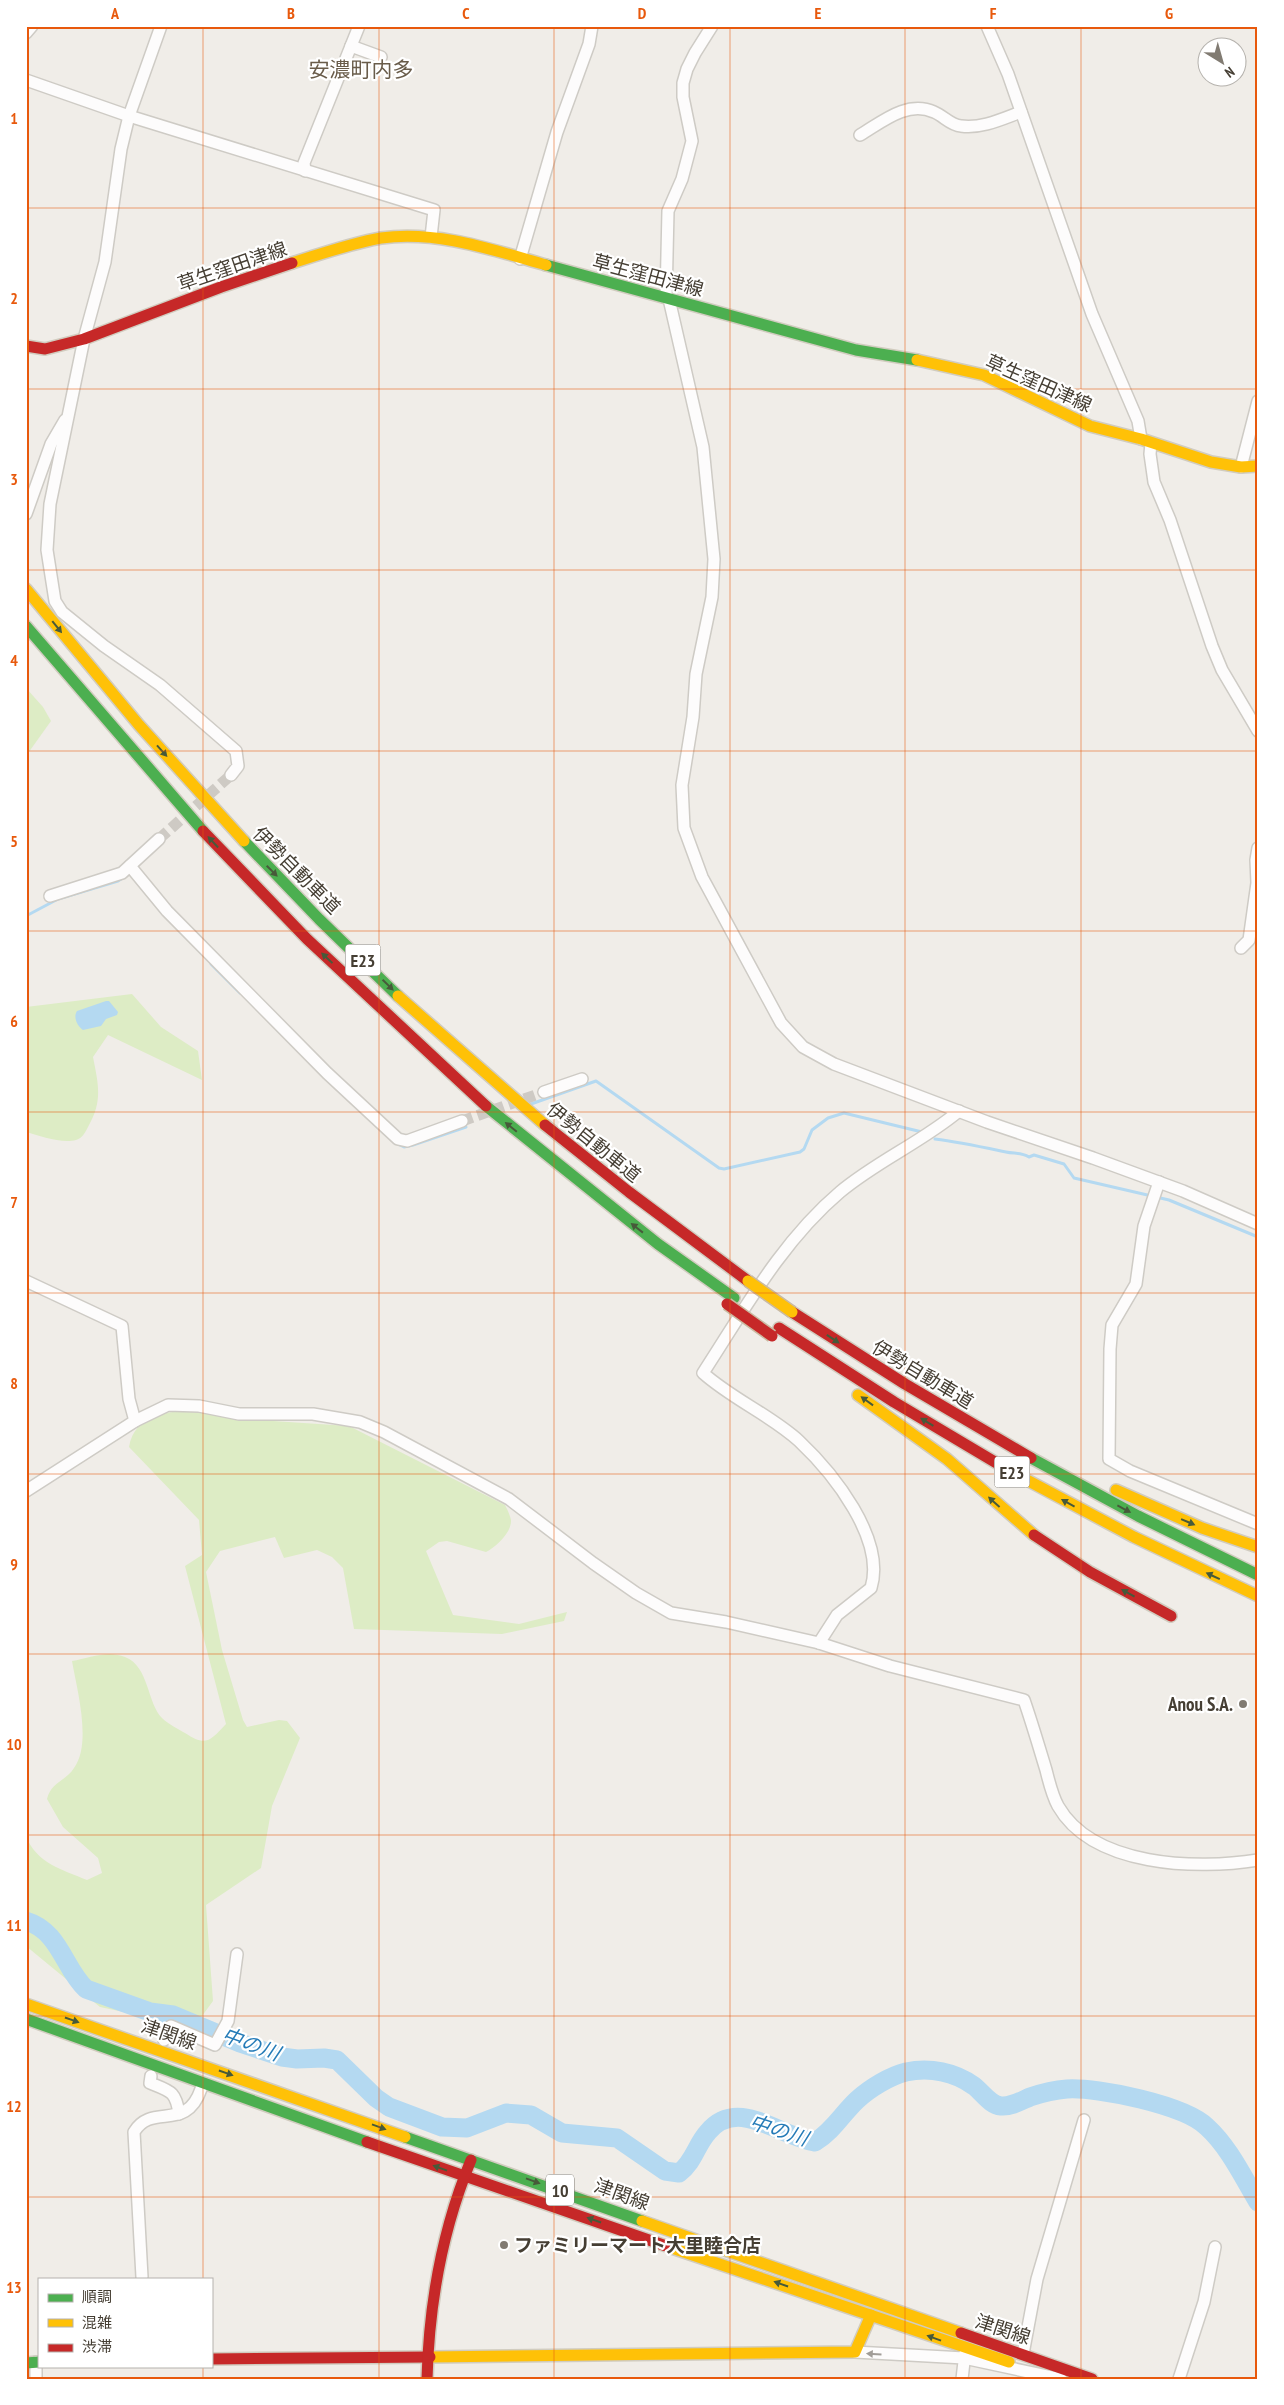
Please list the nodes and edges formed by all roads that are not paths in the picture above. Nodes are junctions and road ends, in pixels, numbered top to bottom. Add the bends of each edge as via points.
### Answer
1 (32, 26) edge
2 (359, 26) edge
3 (592, 26) edge
4 (712, 26) edge
5 (987, 26) edge
6 (159, 27) edge
7 (26, 33) edge
8 (351, 46) junction
9 (380, 57) dead end
10 (26, 80) edge
11 (1021, 112) junction
12 (129, 116) junction
13 (860, 135) dead end
14 (305, 170) junction
15 (431, 237) junction
16 (520, 259) junction
17 (668, 298) junction
18 (84, 339) junction
19 (26, 346) edge
20 (1258, 401) edge
21 (66, 419) junction
22 (1146, 441) junction
23 (1258, 466) edge
24 (1241, 467) junction
25 (26, 514) edge
26 (26, 589) edge
27 (26, 626) edge
28 (1258, 732) edge
29 (231, 775) tunnel mouth
30 (159, 839) tunnel mouth
31 (1258, 848) edge
32 (130, 866) junction
33 (50, 896) dead end
34 (1241, 948) dead end
35 (582, 1078) dead end
36 (544, 1092) tunnel mouth
37 (959, 1112) junction
38 (462, 1121) tunnel mouth
39 (1157, 1187) junction
40 (1258, 1224) edge
41 (26, 1281) edge
42 (775, 1332) junction
43 (835, 1378) dead end
44 (851, 1390) dead end
45 (135, 1422) junction
46 (968, 1423) junction
47 (26, 1491) edge
48 (1258, 1524) edge
49 (1258, 1547) edge
50 (1258, 1575) edge
51 (1258, 1596) edge
52 (1171, 1616) dead end
53 (819, 1643) junction
54 (1258, 1860) edge
55 (237, 1954) dead end
56 (26, 2004) edge
57 (26, 2019) edge
58 (164, 2040) dead end
59 (151, 2076) dead end
60 (201, 2089) dead end
61 (178, 2114) junction
62 (1084, 2120) dead end
63 (471, 2160) junction
64 (463, 2177) junction
65 (1215, 2247) dead end
66 (142, 2277) dead end
67 (871, 2316) junction
68 (968, 2336) junction
69 (856, 2352) junction
70 (965, 2354) junction
71 (1023, 2354) junction
72 (427, 2356) junction
73 (212, 2359) edge
74 (34, 2362) edge
75 (36, 2379) edge
76 (427, 2379) edge
77 (962, 2379) edge
78 (1063, 2379) edge
79 (1092, 2379) edge
80 (1179, 2379) edge

1 - 7 street
2 - 8 street
3 - 16 street via 589,44 559,124
4 - 17 street via 687,68 683,83 692,141 682,179 668,211
5 - 11 street
6 - 12 street
8 - 9 street
8 - 14 street via 304,163
10 - 12 street
11 - 13 street via 982,125 963,127 920,108 893,115
11 - 22 street via 1092,314
12 - 14 street
12 - 18 street via 121,149 105,262
14 - 15 street via 434,210
15 - 16 main road, 草生窪田津線 via 470,244
15 - 18 main road, 草生窪田津線 via 381,238 299,261
16 - 17 main road, 草生窪田津線
17 - 22 main road, 草生窪田津線 via 856,350 984,375 1085,424
17 - 37 street via 703,447 714,559 712,597 696,674 682,785 686,838 702,877 775,1014 797,1042 834,1064
18 - 19 main road, 草生窪田津線 via 44,348
18 - 21 street
20 - 24 street
21 - 25 street via 51,444
21 - 29 street via 47,527 55,601 70,618 160,685 236,750 238,766
22 - 24 main road, 草生窪田津線 via 1198,458
22 - 28 street via 1154,482 1212,646 1222,670
23 - 24 main road, 草生窪田津線
26 -> 46 main road, 伊勢自動車道 / E23, bridge via 145,732 259,858 411,1008 590,1162 748,1281 866,1361
42 -> 27 main road, 伊勢自動車道 / E23 via 730,1301 489,1109 307,939 184,811
30 - 32 street
31 - 34 street via 1249,940
32 - 33 street via 115,876
32 - 38 street via 167,911 398,1139 407,1141
35 - 36 street
37 - 39 street
37 - 53 street via 850,1184 814,1217 787,1247 703,1373 799,1441 842,1490 868,1539 875,1564 871,1588 837,1615
39 - 40 street via 1209,1201
39 - 48 street via 1144,1226 1136,1284 1112,1325 1110,1459 1147,1478
41 - 45 street via 122,1326 129,1399
42 - 43 main road
51 -> 42 main road, 伊勢自動車道 / E23 via 1142,1541 989,1459
52 -> 44 main road via 1090,1572 1023,1527 947,1459
45 - 47 street
45 - 53 street via 158,1408 174,1404 239,1414 313,1414 360,1422 509,1499 593,1563 670,1613
46 -> 49 main road via 986,1428 1202,1528
46 -> 50 main road, 伊勢自動車道 / E23 via 1109,1502
53 - 54 street via 890,1666 1024,1700 1055,1800 1068,1821 1089,1838 1144,1859 1211,1865
55 - 58 street via 230,2011 225,2028 214,2045 171,2026
56 -> 63 main road, 津関線 / 10
64 -> 57 main road, 津関線 / 10
59 - 61 street via 150,2083 175,2096
60 - 61 street via 192,2108
61 - 66 street via 150,2119 134,2132
62 - 71 street via 1037,2279
63 - 64 main road
63 -> 68 main road, 津関線 / 10
67 -> 64 main road, 津関線 / 10
64 - 72 main road via 444,2249
65 - 80 street via 1204,2302
67 - 69 main road
70 -> 67 main road, 津関線 / 10
68 - 70 street
68 - 71 main road, 津関線 / 10
70 -> 69 street
69 - 72 main road
70 - 77 street
70 - 78 main road, 津関線 / 10
71 - 79 main road, 津関線 / 10
72 - 73 main road
72 - 76 main road
74 - 75 street

